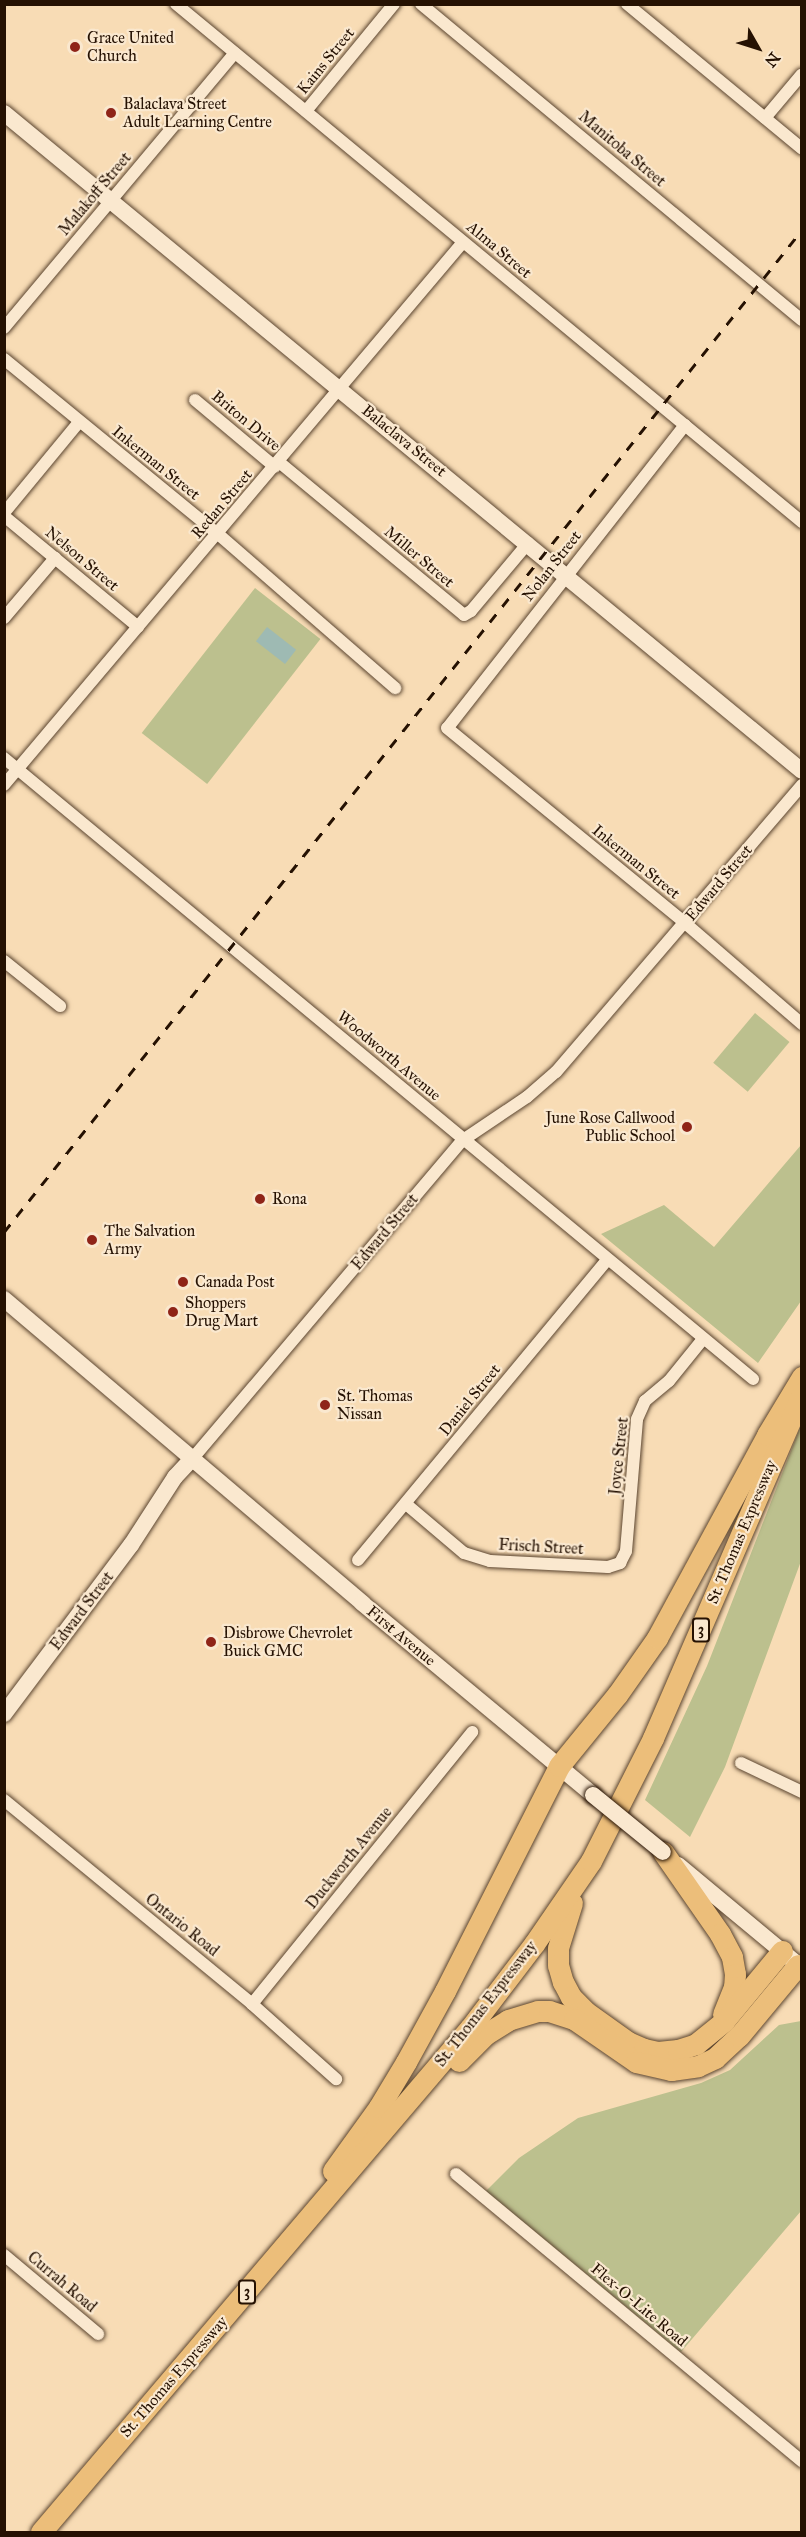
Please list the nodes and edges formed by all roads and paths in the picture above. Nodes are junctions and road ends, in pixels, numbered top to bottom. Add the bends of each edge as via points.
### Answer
1 (176, 4) edge
2 (394, 4) edge
3 (421, 4) edge
4 (627, 4) edge
5 (235, 53) junction
6 (801, 74) edge
7 (306, 111) junction
8 (4, 113) edge
9 (765, 118) junction
10 (801, 149) edge
11 (110, 202) junction
12 (464, 242) junction
13 (801, 320) edge
14 (4, 328) edge
15 (4, 359) edge
16 (341, 390) junction
17 (195, 400) dead end
18 (79, 422) junction
19 (685, 425) junction
20 (277, 464) junction
21 (4, 514) edge
22 (801, 522) edge
23 (218, 534) junction
24 (528, 543) junction
25 (55, 558) junction
26 (565, 574) junction
27 (4, 618) edge
28 (138, 627) junction
29 (395, 688) dead end
30 (447, 728) joint
31 (4, 758) edge
32 (18, 770) junction
33 (801, 771) edge
34 (4, 785) edge
35 (801, 785) edge
36 (685, 923) junction
37 (4, 961) edge
38 (60, 1006) dead end
39 (801, 1023) edge
40 (463, 1140) junction
41 (607, 1260) junction
42 (4, 1299) edge
43 (703, 1339) junction
44 (801, 1377) edge
45 (753, 1379) dead end
46 (801, 1393) edge
47 (193, 1458) junction
48 (406, 1504) junction
49 (358, 1560) dead end
50 (620, 1563) joint
51 (4, 1714) edge
52 (472, 1732) dead end
53 (741, 1763) dead end
54 (559, 1766) junction
55 (801, 1792) edge
56 (4, 1800) edge
57 (663, 1852) junction
58 (591, 1862) junction
59 (782, 1951) junction
60 (800, 1966) edge
61 (252, 2004) junction
62 (704, 2038) junction
63 (336, 2079) dead end
64 (456, 2174) dead end
65 (338, 2185) junction
66 (4, 2255) edge
67 (98, 2334) dead end
68 (156, 2399) junction
69 (801, 2461) edge
70 (41, 2532) edge

1 - 5 street, Alma Street
2 - 7 street, Kains Street
3 - 13 street, Manitoba Street
4 - 9 street
5 - 7 street, Alma Street
5 - 11 street, Malakoff Street
6 - 9 street
7 - 12 street, Alma Street
8 - 11 street, Balaclava Street
9 - 10 street
11 - 14 street, Malakoff Street
11 - 16 street, Balaclava Street
12 - 16 street, Redan Street
12 - 19 street, Alma Street
15 - 18 street, Inkerman Street
16 - 20 street, Redan Street
16 - 24 street, Balaclava Street
17 - 20 street, Briton Drive
18 - 21 street
18 - 23 street, Inkerman Street
19 - 22 street, Alma Street
19 - 26 street, Nolan Street
20 - 23 street, Redan Street
20 - 24 street, Miller Street via 464,615
21 - 25 street, Nelson Street
23 - 28 street, Redan Street
23 - 29 street, Inkerman Street
24 - 26 street, Balaclava Street
25 - 27 street
25 - 28 street, Nelson Street
26 - 30 street, Nolan Street
26 - 33 street, Balaclava Street
28 - 32 street, Redan Street
30 - 36 street, Inkerman Street
31 - 32 street, Woodworth Avenue
32 - 34 street, Redan Street
32 - 40 street, Woodworth Avenue
35 - 36 street, Edward Street
36 - 39 street, Inkerman Street
36 - 40 street, Edward Street via 556,1072
37 - 38 street
40 - 41 street, Woodworth Avenue
40 - 47 street, Edward Street
41 - 43 street, Woodworth Avenue via 657,1297
41 - 48 street, Daniel Street
42 - 47 street, First Avenue
43 - 45 street, Woodworth Avenue
43 - 50 street, Joyce Street via 669,1382 645,1401 637,1419 626,1551
44 - 54 highway via 657,1638
46 - 58 highway, St. Thomas Expressway / 3 via 654,1738
47 - 51 street, Edward Street via 175,1477 131,1545
47 - 54 street, First Avenue
48 - 49 street, Daniel Street
48 - 50 street, Frisch Street via 465,1553 490,1561 608,1567
52 - 61 street, Duckworth Avenue
53 - 55 street
54 - 57 street, First Avenue, bridge
54 - 68 highway via 446,1991 379,2107
56 - 61 street, Ontario Road
57 - 59 street, First Avenue
57 - 62 highway via 732,1957 735,1974 730,2002
58 - 62 highway via 568,1911 558,1948 558,1965 572,1997 612,2031 644,2049 678,2050
58 - 65 highway, St. Thomas Expressway / 3 via 470,2028
59 - 60 street, First Avenue
59 - 62 highway via 724,2021
60 - 65 highway via 728,2047 710,2061 685,2068 656,2068 636,2062 564,2015 538,2011 508,2020 477,2042 377,2152
61 - 63 street, Ontario Road
64 - 69 street, Flex-O-Lite Road
65 - 68 highway, St. Thomas Expressway / 3
66 - 67 street, Currah Road
68 - 70 highway, St. Thomas Expressway / 3

